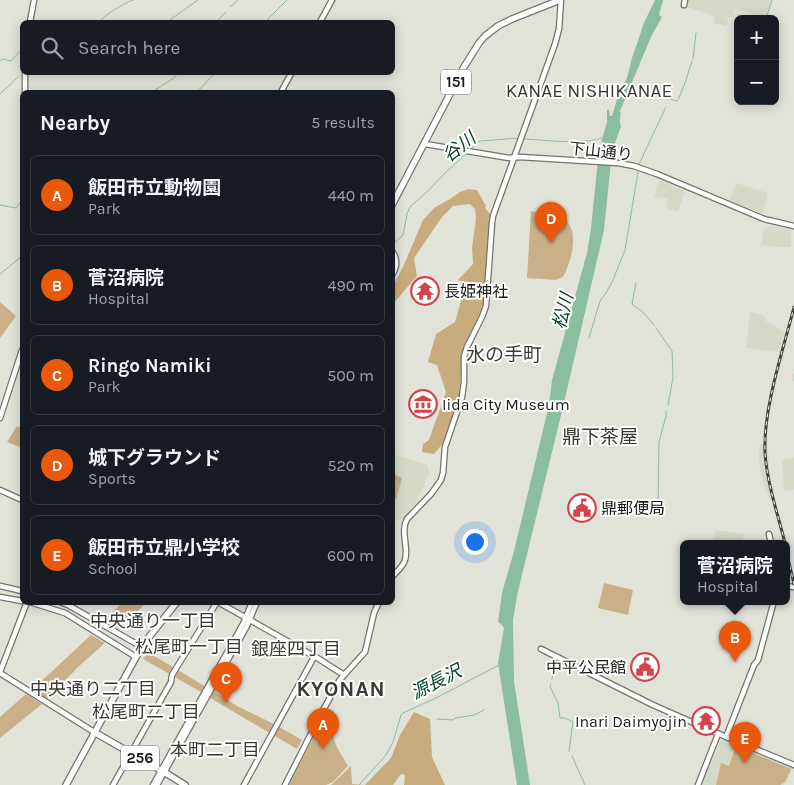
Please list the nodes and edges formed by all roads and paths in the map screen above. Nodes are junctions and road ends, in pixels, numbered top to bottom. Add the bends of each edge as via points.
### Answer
1 (34, 0) edge
2 (332, 0) edge
3 (561, 0) edge
4 (30, 20) edge
5 (321, 20) edge
6 (25, 75) edge
7 (290, 75) edge
8 (25, 90) edge
9 (282, 90) edge
10 (425, 144) junction
11 (514, 157) junction
12 (395, 199) edge
13 (794, 226) edge
14 (20, 356) edge
15 (0, 418) edge
16 (0, 490) edge
17 (20, 499) edge
18 (768, 534) dead end
19 (770, 540) edge
20 (395, 574) edge
21 (0, 586) edge
22 (20, 591) edge
23 (0, 597) edge
24 (20, 601) edge
25 (27, 605) edge
26 (38, 605) edge
27 (68, 605) edge
28 (175, 605) edge
29 (215, 605) edge
30 (222, 605) edge
31 (251, 605) edge
32 (255, 605) edge
33 (377, 605) edge
34 (773, 605) edge
35 (247, 620) junction
36 (142, 647) junction
37 (541, 649) dead end
38 (136, 657) junction
39 (314, 657) junction
40 (0, 673) edge
41 (344, 675) junction
42 (94, 732) junction
43 (718, 734) junction
44 (726, 737) junction
45 (132, 753) junction
46 (794, 765) edge
47 (163, 771) junction
48 (66, 785) edge
49 (113, 785) edge
50 (153, 785) edge
51 (157, 785) edge
52 (185, 785) edge
53 (244, 785) edge
54 (285, 785) edge
55 (698, 785) edge

1 - 4 street
2 - 5 street
3 - 10 highway, 151 via 512,19 484,36 464,67
3 - 11 street via 558,37
6 - 8 street
7 - 9 street
10 - 11 street, 下山通り
10 - 12 highway, 151
11 - 13 street, 下山通り via 634,166 764,219
11 - 20 street via 492,223 486,306 464,357 462,397 445,447 443,473 437,486 405,522 405,559
14 - 15 street
16 - 17 street
18 - 19 street
21 - 22 street
23 - 24 street
25 - 40 street
26 - 38 street via 65,613
27 - 36 street
28 - 36 highway
29 - 45 street via 172,675
30 - 35 street
31 - 35 street
32 - 35 street
33 - 41 street via 364,652
34 - 44 street via 758,660
35 - 39 street
35 - 47 street
36 - 38 highway
37 - 43 street
38 - 42 highway
39 - 41 street
39 - 53 street
40 - 42 street
41 - 54 street
42 - 45 highway, 256
42 - 48 highway
43 - 44 street
43 - 55 street
44 - 46 street
45 - 47 highway, 256
45 - 49 street
47 - 50 street
47 - 51 street
47 - 52 highway, 256

